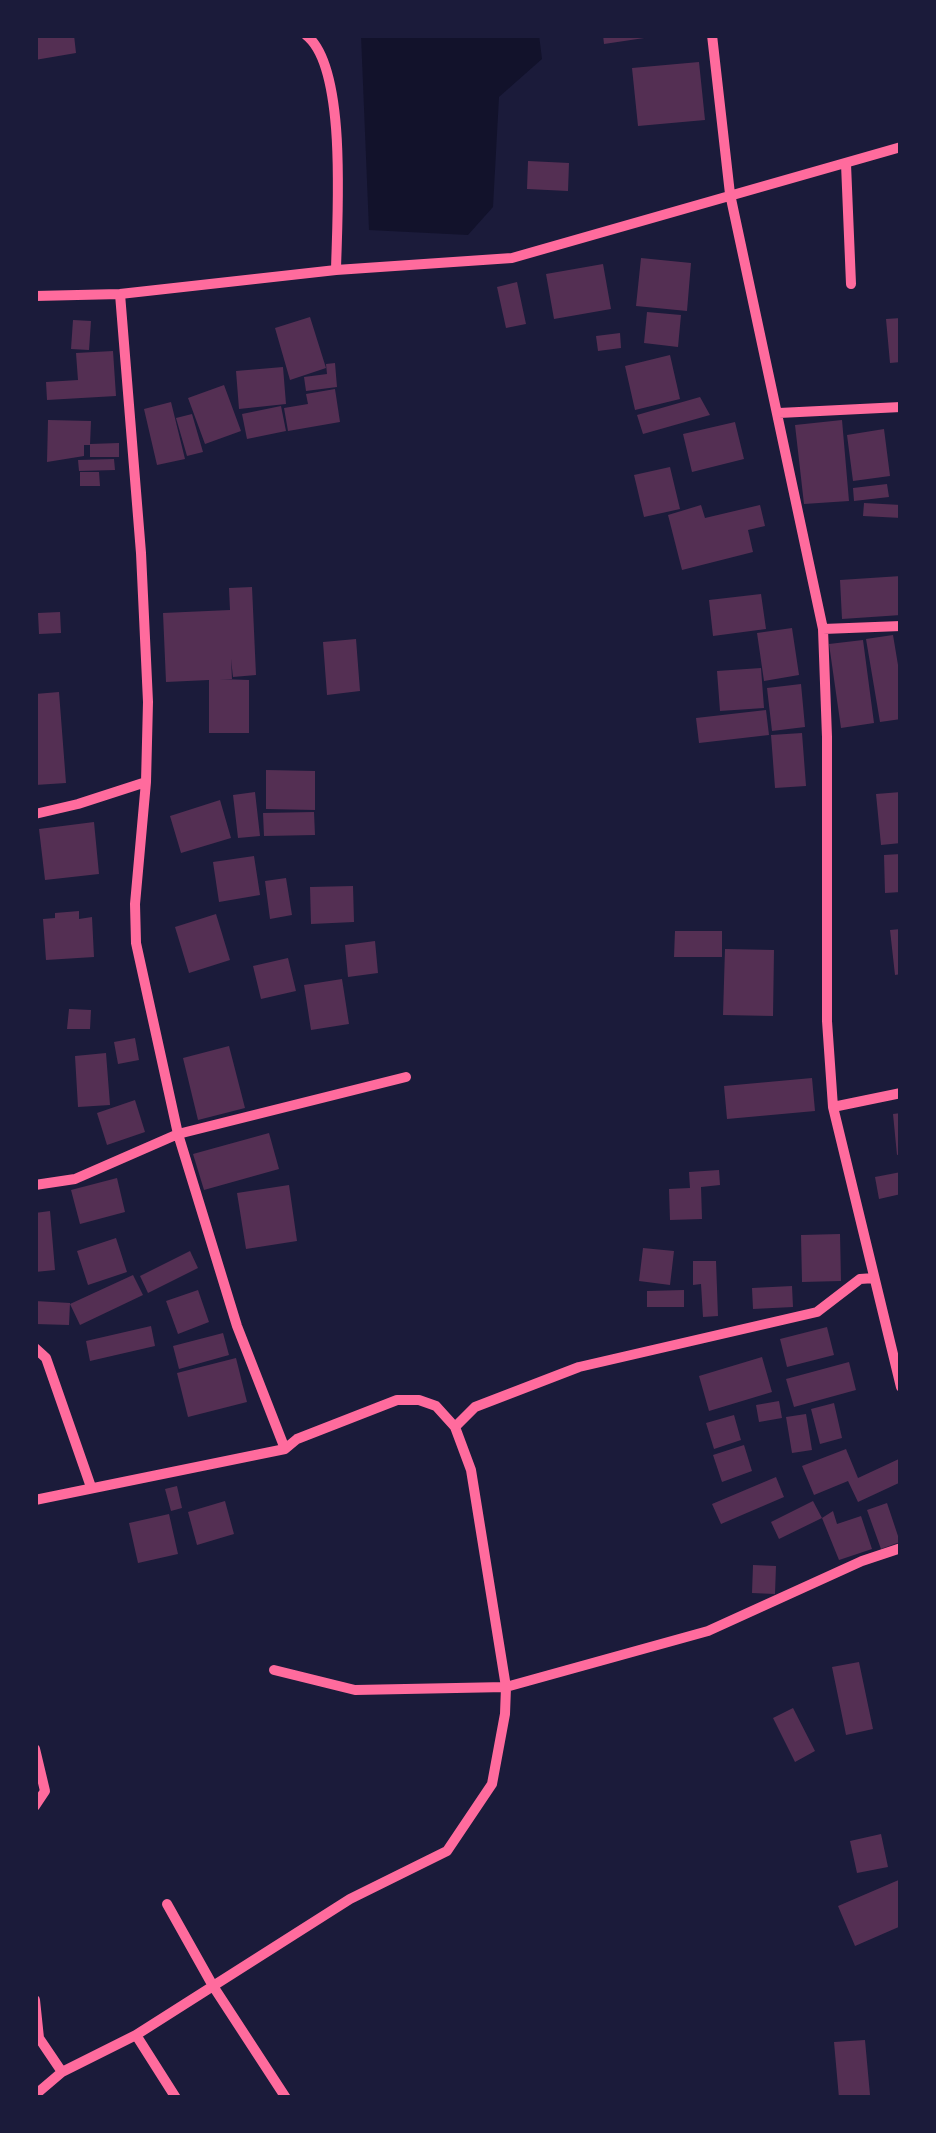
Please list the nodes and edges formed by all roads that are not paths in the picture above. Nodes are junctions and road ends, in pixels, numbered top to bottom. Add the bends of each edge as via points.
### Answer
1 (306, 35) edge
2 (712, 35) edge
3 (901, 147) edge
4 (846, 164) junction
5 (730, 194) junction
6 (336, 270) junction
7 (852, 284) dead end
8 (120, 294) junction
9 (35, 296) edge
10 (901, 407) edge
11 (779, 413) junction
12 (901, 626) edge
13 (823, 628) junction
14 (146, 782) junction
15 (35, 814) edge
16 (406, 1076) dead end
17 (901, 1093) edge
18 (833, 1107) junction
19 (178, 1134) junction
20 (35, 1185) edge
21 (874, 1278) junction
22 (35, 1348) edge
23 (901, 1387) edge
24 (455, 1427) junction
25 (285, 1448) junction
26 (91, 1486) junction
27 (35, 1500) edge
28 (901, 1548) edge
29 (274, 1670) dead end
30 (506, 1687) junction
31 (35, 1749) edge
32 (35, 1806) edge
33 (167, 1904) dead end
34 (213, 1986) junction
35 (35, 2000) edge
36 (136, 2035) junction
37 (62, 2072) junction
38 (35, 2095) edge
39 (176, 2098) edge
40 (286, 2098) edge

1 - 6 street via 327,65 334,108
2 - 5 street
3 - 4 street
4 - 5 street
4 - 7 street
5 - 6 street via 512,258
5 - 11 street
6 - 8 street
8 - 9 street
8 - 14 street via 144,609
10 - 11 street
11 - 13 street
12 - 13 street
13 - 18 street
14 - 15 street
14 - 19 street via 136,943
16 - 19 street
17 - 18 street
18 - 21 street
19 - 20 street via 75,1179
19 - 25 street via 237,1326
21 - 23 street
21 - 24 street via 860,1279 817,1312 579,1367 474,1407
22 - 26 street via 46,1358
24 - 25 street via 436,1406 397,1400
24 - 30 street via 471,1470
25 - 26 street
26 - 27 street
28 - 30 street via 708,1631
29 - 30 street via 355,1690
30 - 34 street via 492,1784 447,1851 350,1898
31 - 32 street via 45,1792
33 - 34 street
34 - 36 street
34 - 40 street
35 - 37 street via 40,2038
36 - 37 street
36 - 39 street
37 - 38 street

